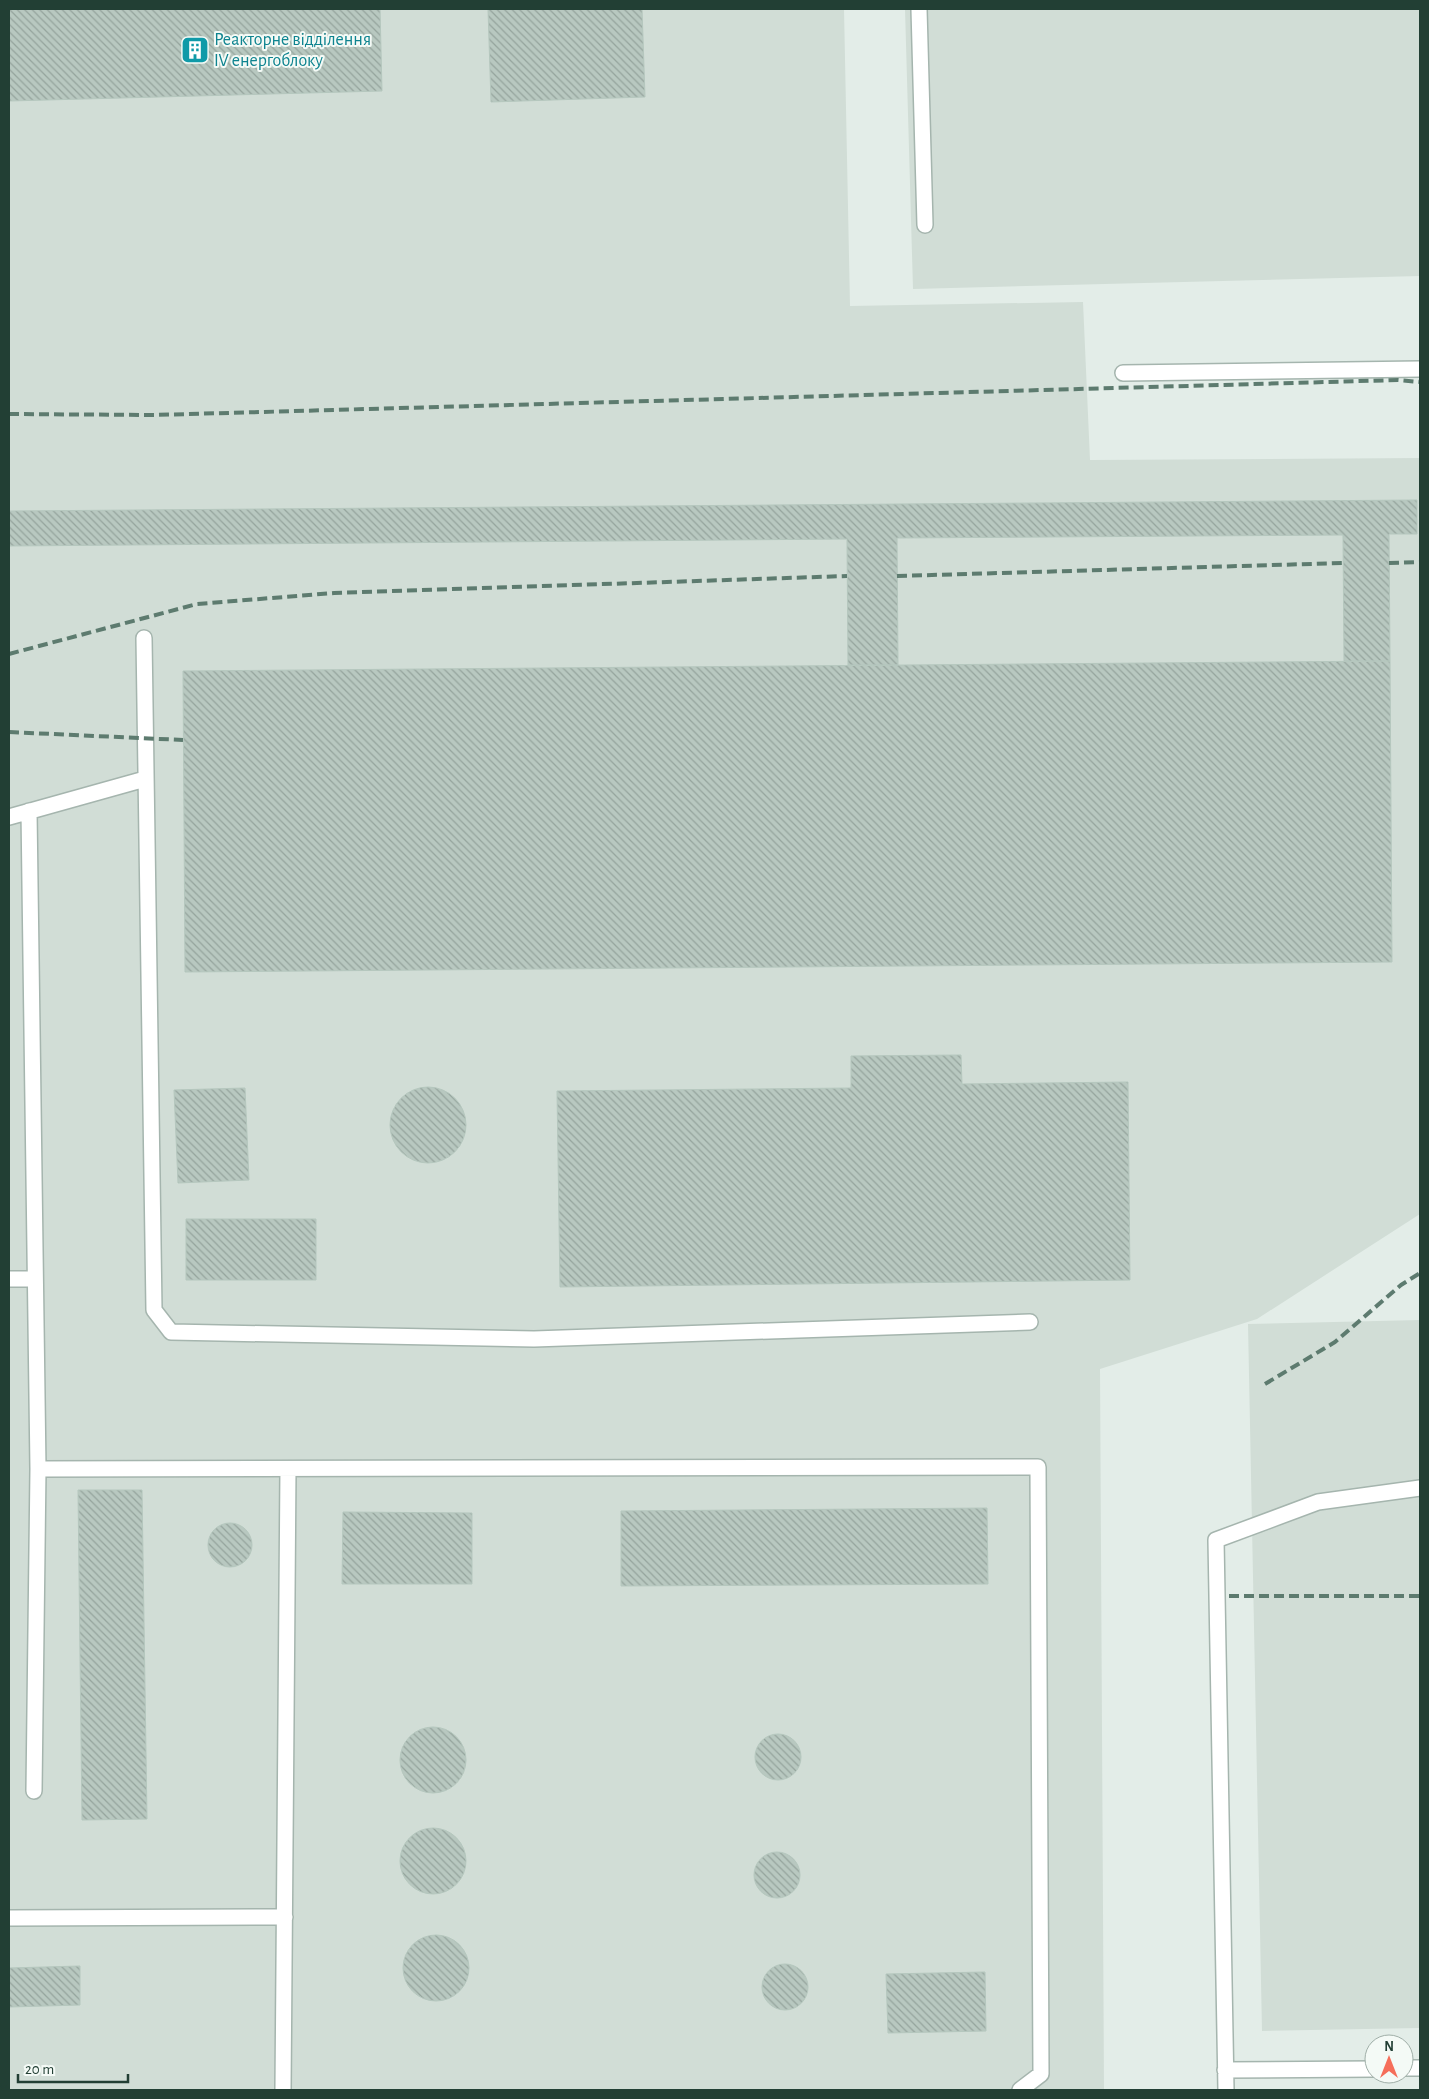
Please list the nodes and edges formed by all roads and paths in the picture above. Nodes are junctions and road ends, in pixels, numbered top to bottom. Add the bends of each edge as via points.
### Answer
1 (918, 9) edge
2 (925, 225) dead end
3 (1420, 369) edge
4 (1124, 373) dead end
5 (144, 638) dead end
6 (145, 779) junction
7 (29, 811) junction
8 (9, 817) edge
9 (9, 1279) edge
10 (35, 1279) junction
11 (1030, 1322) dead end
12 (38, 1469) junction
13 (288, 1469) junction
14 (1420, 1488) edge
15 (34, 1791) dead end
16 (285, 1917) junction
17 (9, 1918) edge
18 (1364, 2069) edge
19 (1225, 2070) junction
20 (283, 2090) edge
21 (1020, 2090) edge
22 (1226, 2090) edge

1 - 2 street
3 - 4 street
5 - 6 street
6 - 7 street
6 - 11 street via 154,1310 171,1332 534,1339
7 - 8 street
7 - 10 street
9 - 10 street
10 - 12 street
12 - 13 street
12 - 15 street
13 - 16 street
13 - 21 street via 1038,1467 1041,2074
14 - 19 street via 1318,1502 1216,1540
16 - 17 street
16 - 20 street
18 - 19 street
19 - 22 street

